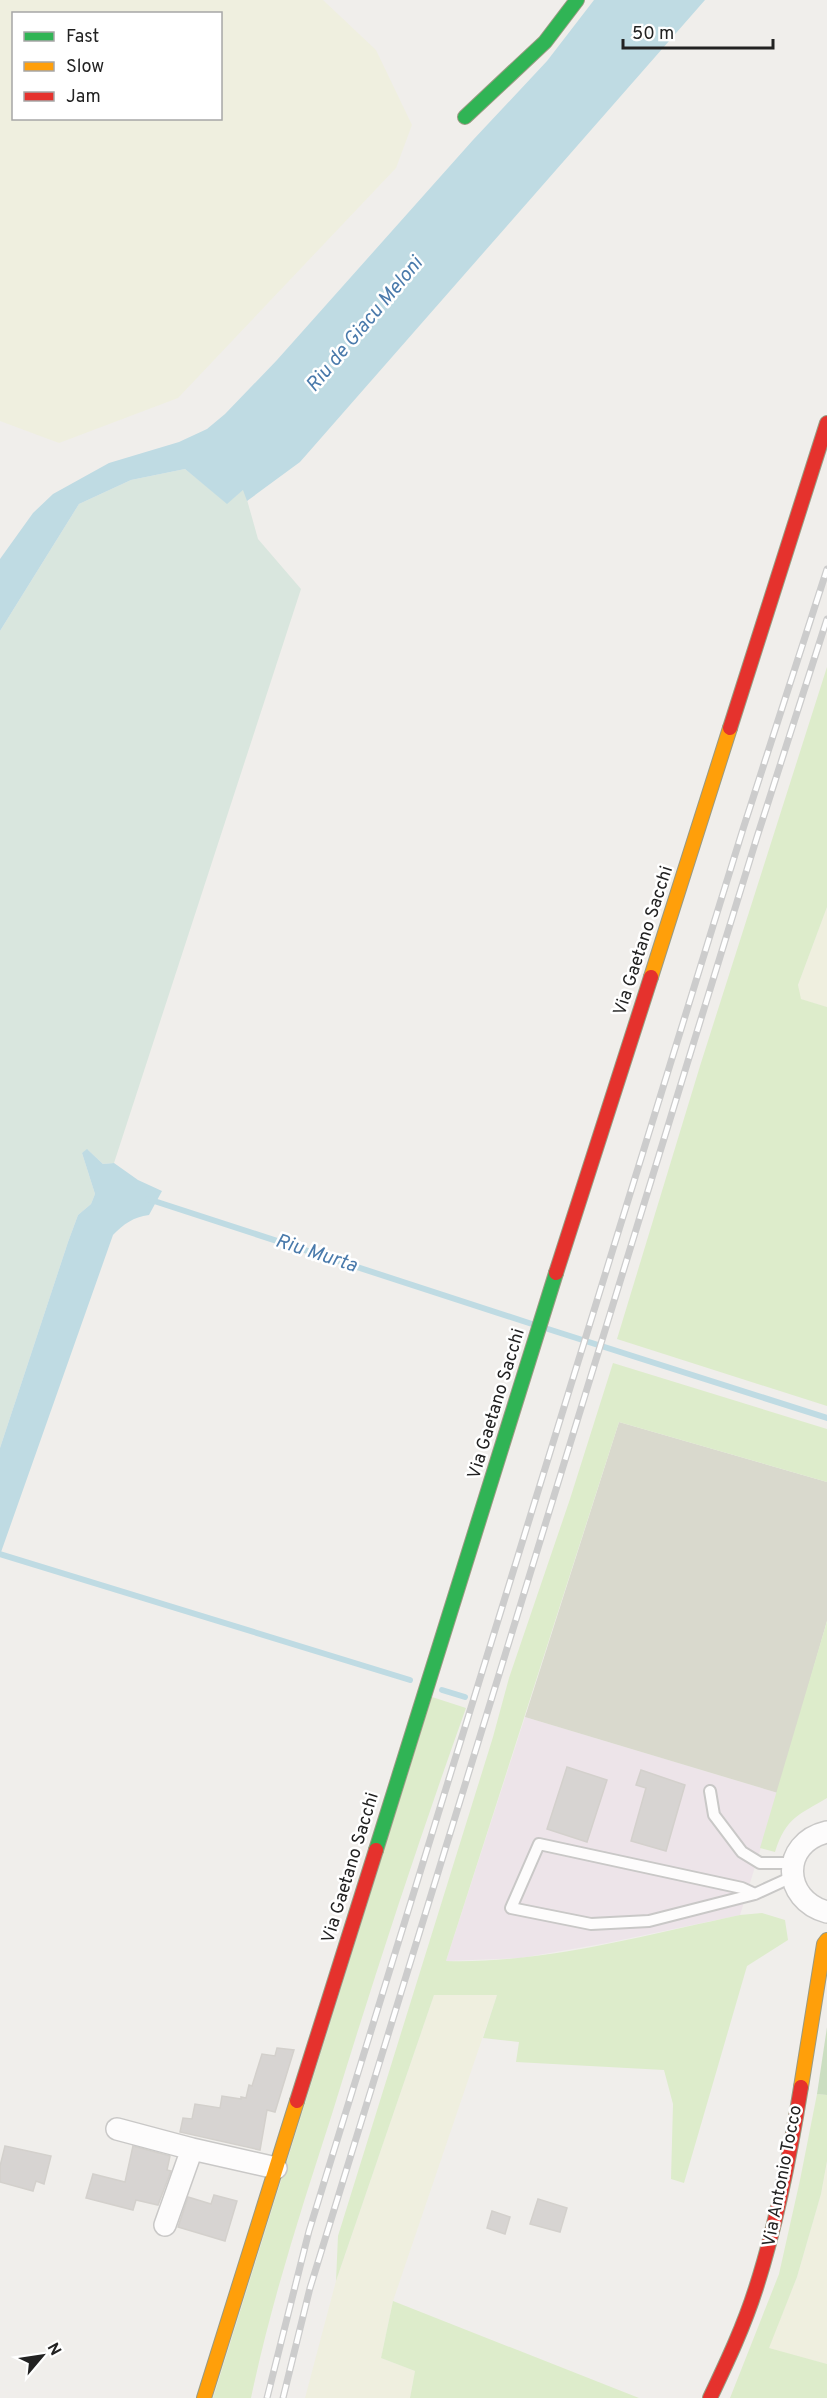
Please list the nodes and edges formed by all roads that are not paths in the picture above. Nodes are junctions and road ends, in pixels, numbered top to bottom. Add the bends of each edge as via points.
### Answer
1 (577, 0) edge
2 (465, 117) dead end
3 (827, 423) edge
4 (710, 1791) dead end
5 (827, 1832) edge
6 (793, 1870) junction
7 (755, 1894) junction
8 (820, 1910) edge
9 (826, 1942) edge
10 (117, 2129) dead end
11 (192, 2149) junction
12 (276, 2168) junction
13 (165, 2225) dead end
14 (204, 2398) edge
15 (710, 2398) edge

1 - 2 street via 545,42
3 - 12 street, Via Gaetano Sacchi
4 - 6 lane via 714,1815 742,1852 760,1863
5 - 6 street via 806,1841 798,1851
6 - 7 lane
6 - 8 street via 796,1889 803,1900
7 - 7 lane via 539,1844 511,1908 591,1924 649,1921
8 - 9 street, Via Antonio Tocco
9 - 15 street, Via Antonio Tocco via 779,2206 752,2301
10 - 11 street
11 - 12 street
11 - 13 street
12 - 14 street, Via Gaetano Sacchi

